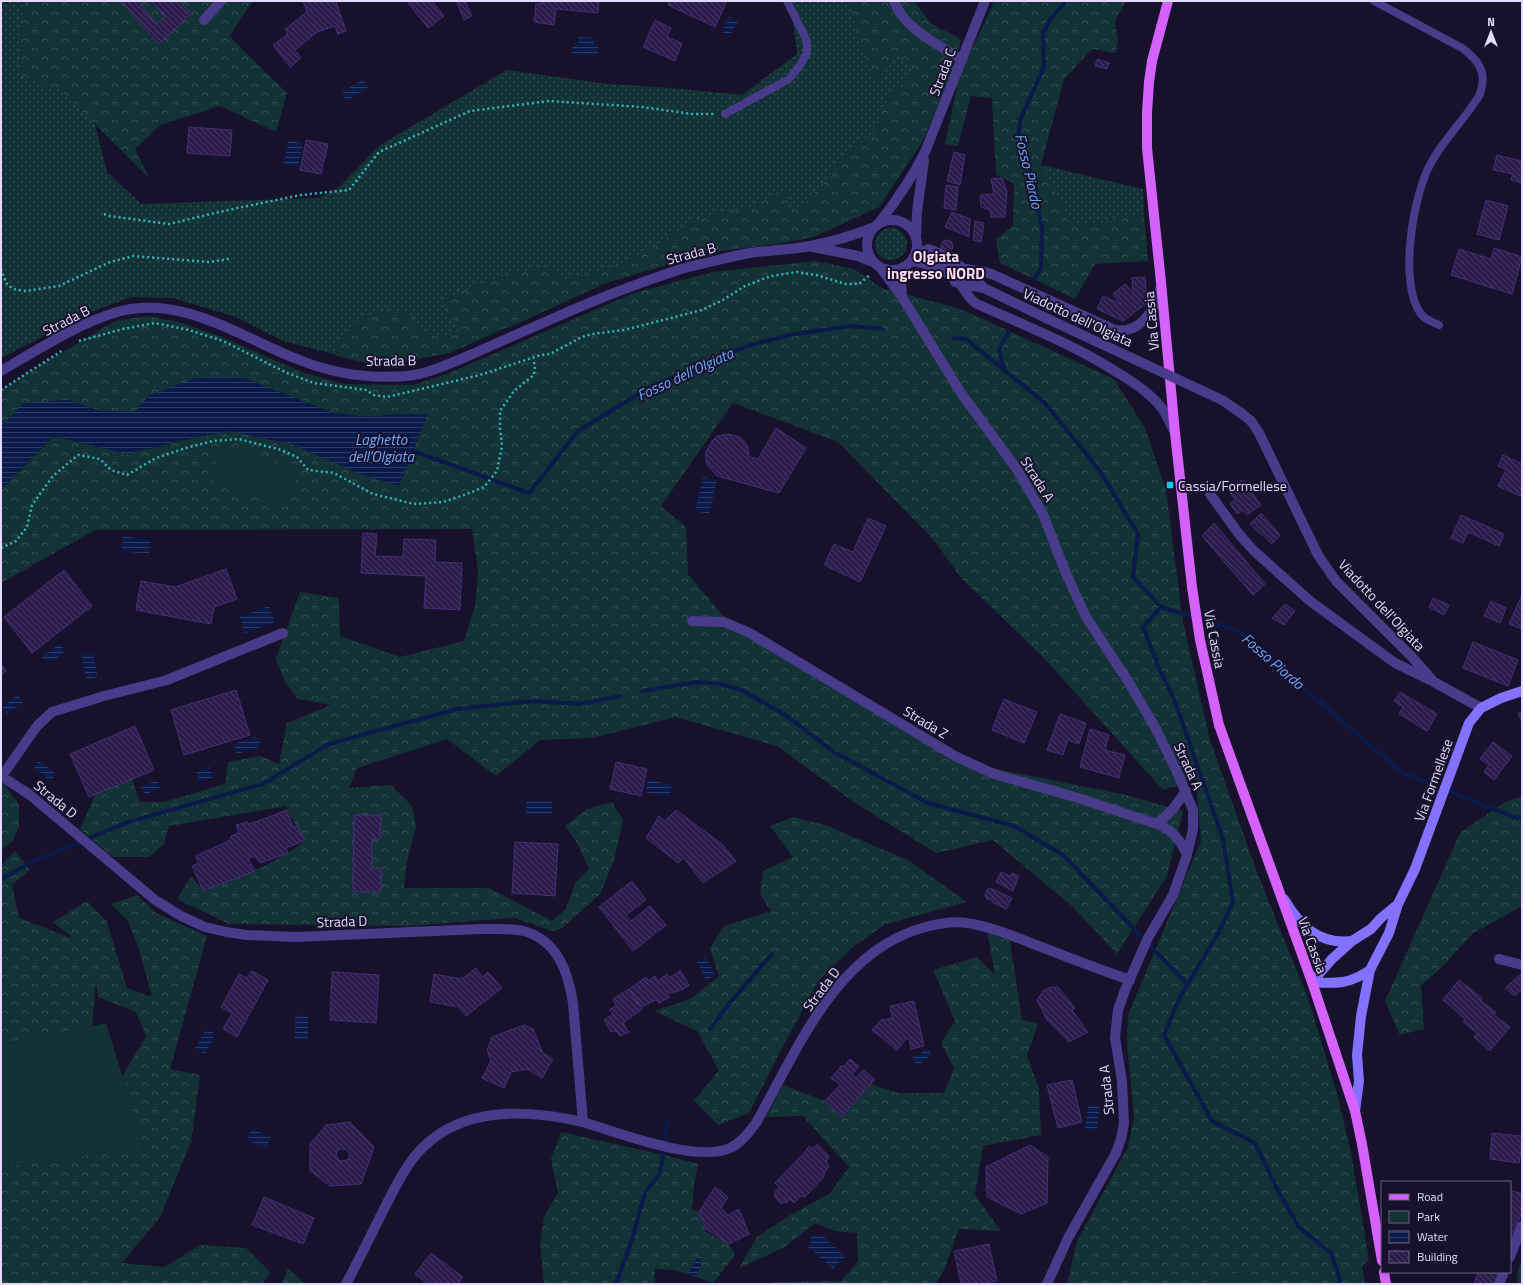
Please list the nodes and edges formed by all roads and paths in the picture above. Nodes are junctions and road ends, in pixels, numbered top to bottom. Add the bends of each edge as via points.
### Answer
1 (221, 1) edge
2 (787, 1) edge
3 (894, 1) edge
4 (985, 1) edge
5 (1168, 1) edge
6 (1374, 1) edge
7 (204, 20) dead end
8 (962, 60) junction
9 (725, 114) joint
10 (926, 152) junction
11 (104, 214) dead end
12 (876, 226) junction
13 (916, 235) junction
14 (809, 246) junction
15 (917, 248) junction
16 (228, 259) dead end
17 (907, 264) junction
18 (877, 265) junction
19 (1, 269) edge
20 (966, 269) junction
21 (1162, 282) junction
22 (959, 283) junction
23 (984, 288) junction
24 (902, 297) junction
25 (1439, 325) dead end
26 (75, 343) dead end
27 (69, 347) dead end
28 (532, 359) junction
29 (1, 371) edge
30 (1, 390) edge
31 (1175, 433) junction
32 (1210, 494) dead end
33 (1, 548) edge
34 (692, 621) dead end
35 (283, 633) dead end
36 (1434, 682) junction
37 (1522, 691) edge
38 (1481, 708) junction
39 (2, 776) edge
40 (1186, 790) junction
41 (1157, 824) junction
42 (1187, 855) junction
43 (1277, 885) junction
44 (1398, 904) junction
45 (1352, 941) junction
46 (1498, 959) dead end
47 (1522, 965) edge
48 (1370, 970) junction
49 (1130, 980) junction
50 (1312, 982) junction
51 (1355, 1111) junction
52 (583, 1122) junction
53 (1522, 1226) edge
54 (1511, 1254) edge
55 (1381, 1255) edge
56 (1384, 1273) edge
57 (1504, 1273) edge
58 (346, 1284) edge
59 (1047, 1284) edge
60 (1386, 1284) edge
61 (1499, 1284) edge

1 - 7 street
2 - 9 lane via 807,41 807,53 789,79
3 - 8 street via 909,24
4 - 8 street, Strada C
5 - 21 main road, Via Cassia via 1152,61 1147,113 1147,148
6 - 25 lane via 1462,48 1479,64 1484,78 1480,96 1430,164 1417,196 1413,214 1410,275 1414,300 1423,317
8 - 10 street, Strada C
9 - 11 path via 692,114 642,107 549,101 470,111 379,152 349,190 301,195 169,224
10 - 12 street, Strada C via 906,186
10 - 13 street, Strada C
12 - 13 street via 887,220 896,220 911,228
12 - 14 street, Strada B
12 - 18 street via 867,242 869,256
13 - 15 street
14 - 18 street, Strada B via 858,256
14 - 29 street, Strada B via 748,254 680,269 575,308 438,368 409,375 337,372 297,360 211,320 154,308 118,312 100,318
15 - 17 street via 915,255
15 - 20 street via 929,249 952,259
16 - 19 path via 209,262 133,256 110,262 59,286 25,291 14,289 6,283
17 - 18 street via 896,270 888,270
17 - 22 street via 923,262
17 - 24 street via 901,282
18 - 24 street, Strada A
18 - 28 path via 859,284 846,284 797,272 771,276 745,286 702,310 624,330 592,334 550,354
20 - 21 street via 994,275 1121,331 1136,327 1147,317
20 - 23 street
21 - 31 main road, Via Cassia
22 - 23 street
22 - 31 street via 973,301 1075,348 1134,383 1160,406
23 - 36 street, Viadotto dell'Olgiata, bridge via 1222,400 1251,421 1318,555 1336,581
24 - 40 street, Strada A via 961,394 1016,468 1043,514 1086,617 1142,705
26 - 28 path via 155,323 189,330 223,342 314,383 366,390 374,395 387,397 480,375
27 - 30 path
28 - 33 path via 535,366 534,375 514,391 500,411 502,446 496,471 484,487 467,494 443,502 414,504 373,494 334,473 308,470 296,457 281,450 239,439 213,441 186,448 156,458 127,475 111,470 100,459 78,455 53,476 32,505 27,527 16,541
31 - 43 main road, Via Cassia via 1192,587 1200,640 1219,725
32 - 36 street via 1254,551 1310,601 1395,663
34 - 41 street, Strada Z via 724,622 744,630 977,767
35 - 39 street via 167,680 52,712 37,726
36 - 38 street, Viadotto dell'Olgiata
37 - 38 street, Via Formellese
38 - 44 street, Via Formellese via 1469,723 1415,869
39 - 52 street, Strada D via 30,795 155,900 205,927 226,932 320,937 510,929 538,937 560,958 570,984
40 - 41 street via 1172,810
40 - 42 street, Strada A via 1193,810 1194,823
41 - 42 street, Strada Z via 1180,840
42 - 49 street, Strada A via 1172,895 1146,943
43 - 45 street via 1305,927 1327,939
43 - 50 main road, Via Cassia
44 - 45 street via 1371,929
44 - 48 street, Via Formellese via 1389,933
45 - 50 street
46 - 47 street
48 - 50 street via 1343,983
48 - 51 street, Via Formellese via 1361,1016 1357,1055 1359,1081
49 - 52 street, Strada D via 1002,932 973,924 940,924 910,932 883,946 847,976 830,996 756,1123 738,1143 728,1149 692,1151 640,1140
49 - 59 street, Strada A via 1120,1002 1115,1038 1122,1081 1124,1123 1121,1139 1116,1153 1068,1238
50 - 51 main road, Via Cassia
51 - 55 main road, Via Cassia
52 - 58 street, Strada D via 533,1113 495,1114 469,1120 433,1140 416,1155 402,1174
53 - 54 street
56 - 60 main road
57 - 61 street

